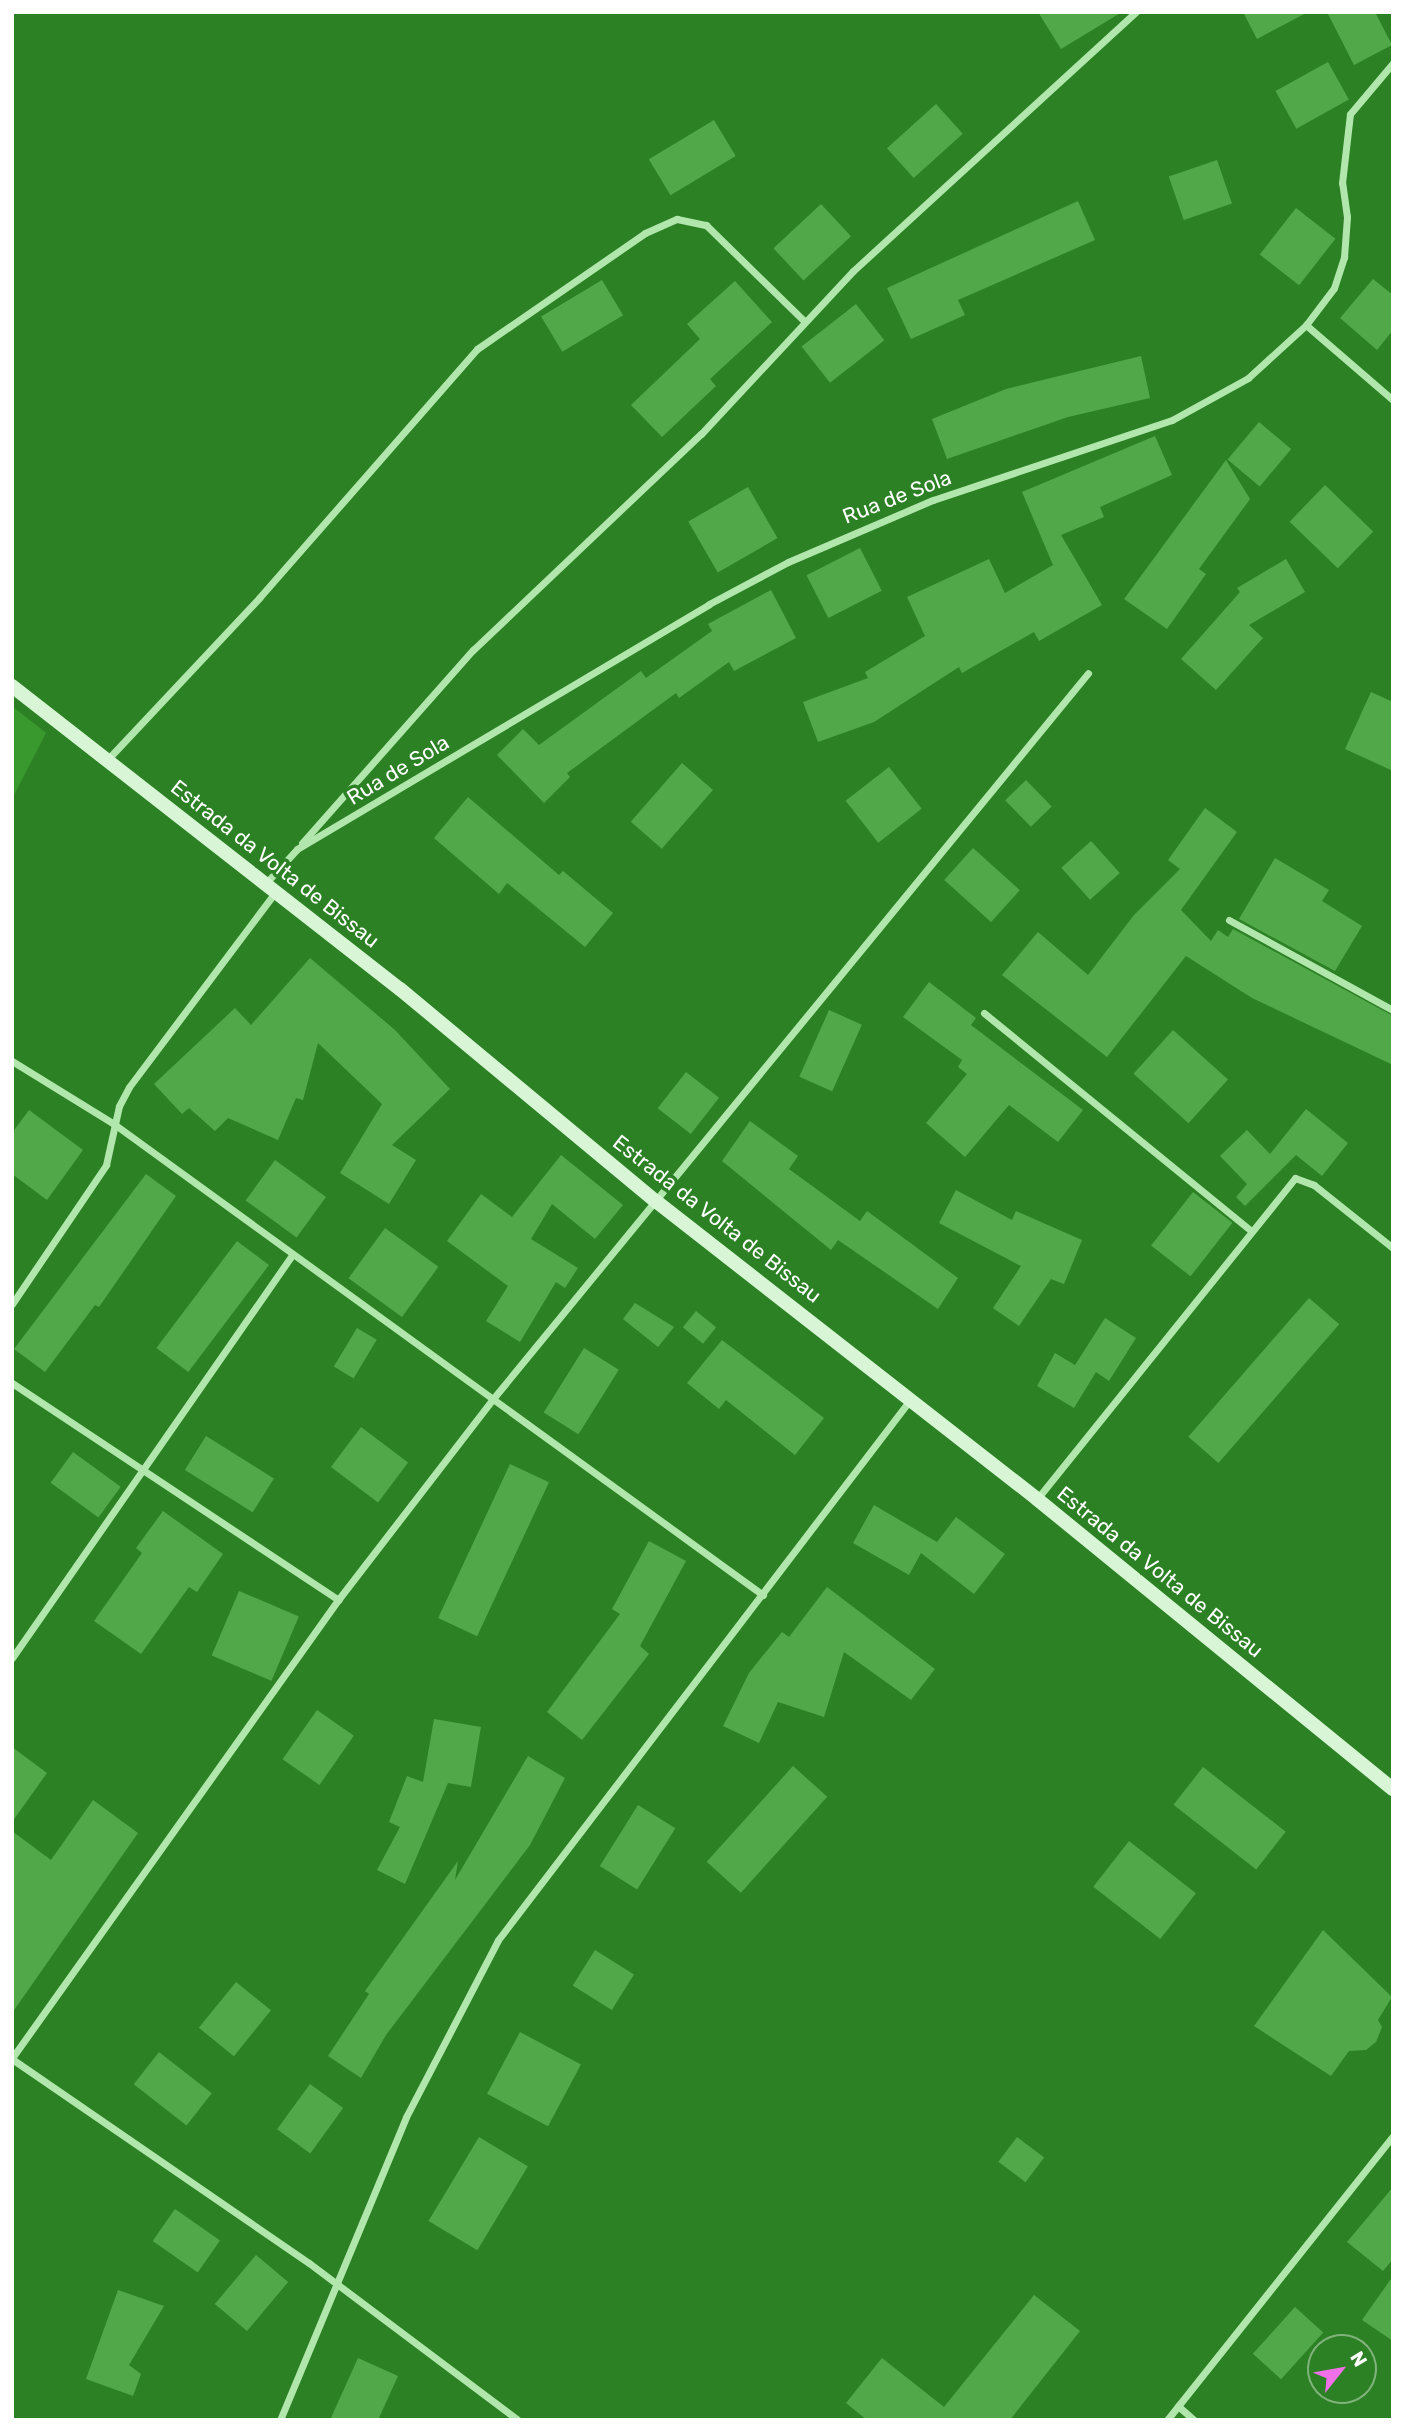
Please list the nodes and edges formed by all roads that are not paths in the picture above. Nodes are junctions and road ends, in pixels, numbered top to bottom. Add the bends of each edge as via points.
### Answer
1 (1136, 12) edge
2 (1393, 63) edge
3 (804, 321) junction
4 (1306, 325) junction
5 (1393, 400) edge
6 (1088, 673) dead end
7 (12, 686) edge
8 (108, 759) junction
9 (297, 849) junction
10 (271, 887) junction
11 (1229, 920) dead end
12 (1393, 1010) edge
13 (984, 1013) dead end
14 (12, 1061) edge
15 (114, 1124) junction
16 (657, 1202) junction
17 (1249, 1229) junction
18 (1393, 1248) edge
19 (292, 1256) junction
20 (12, 1304) edge
21 (12, 1383) edge
22 (492, 1400) junction
23 (910, 1400) junction
24 (144, 1467) junction
25 (1037, 1499) junction
26 (763, 1595) junction
27 (338, 1600) junction
28 (12, 1658) edge
29 (1393, 1789) edge
30 (12, 2059) edge
31 (1393, 2136) edge
32 (337, 2284) junction
33 (1178, 2406) junction
34 (280, 2420) edge
35 (518, 2420) edge
36 (1167, 2420) edge
37 (1194, 2420) edge

1 - 3 street via 1012,122
2 - 4 street, Rua de Sola via 1350,114 1342,183 1347,217 1344,257 1334,288
3 - 8 street via 706,225 677,219 645,233 477,348 259,598
3 - 9 street via 701,434 473,650
4 - 5 street
4 - 9 street, Rua de Sola via 1248,378 1171,420 933,500 765,574
6 - 16 street
7 - 8 main road, Estrada da Volta de Bissau
8 - 10 main road, Estrada da Volta de Bissau
9 - 10 street, Rua de Sola
10 - 15 street, Rua de Sola via 129,1087
10 - 16 main road, Estrada da Volta de Bissau
11 - 12 street
13 - 17 street
14 - 15 street
15 - 19 street
15 - 20 street, Rua de Sola via 106,1164 86,1202
16 - 22 street
16 - 23 main road, Estrada da Volta de Bissau
17 - 18 street via 1295,1178 1314,1185
17 - 25 street
19 - 22 street
19 - 24 street
21 - 24 street
22 - 26 street
22 - 27 street
23 - 25 main road, Estrada da Volta de Bissau
23 - 26 street
24 - 27 street
24 - 28 street
25 - 29 main road, Estrada da Volta de Bissau
26 - 32 street via 498,1940 405,2117
27 - 30 street
30 - 32 street
31 - 33 street
32 - 34 street
32 - 35 street
33 - 36 street
33 - 37 street

